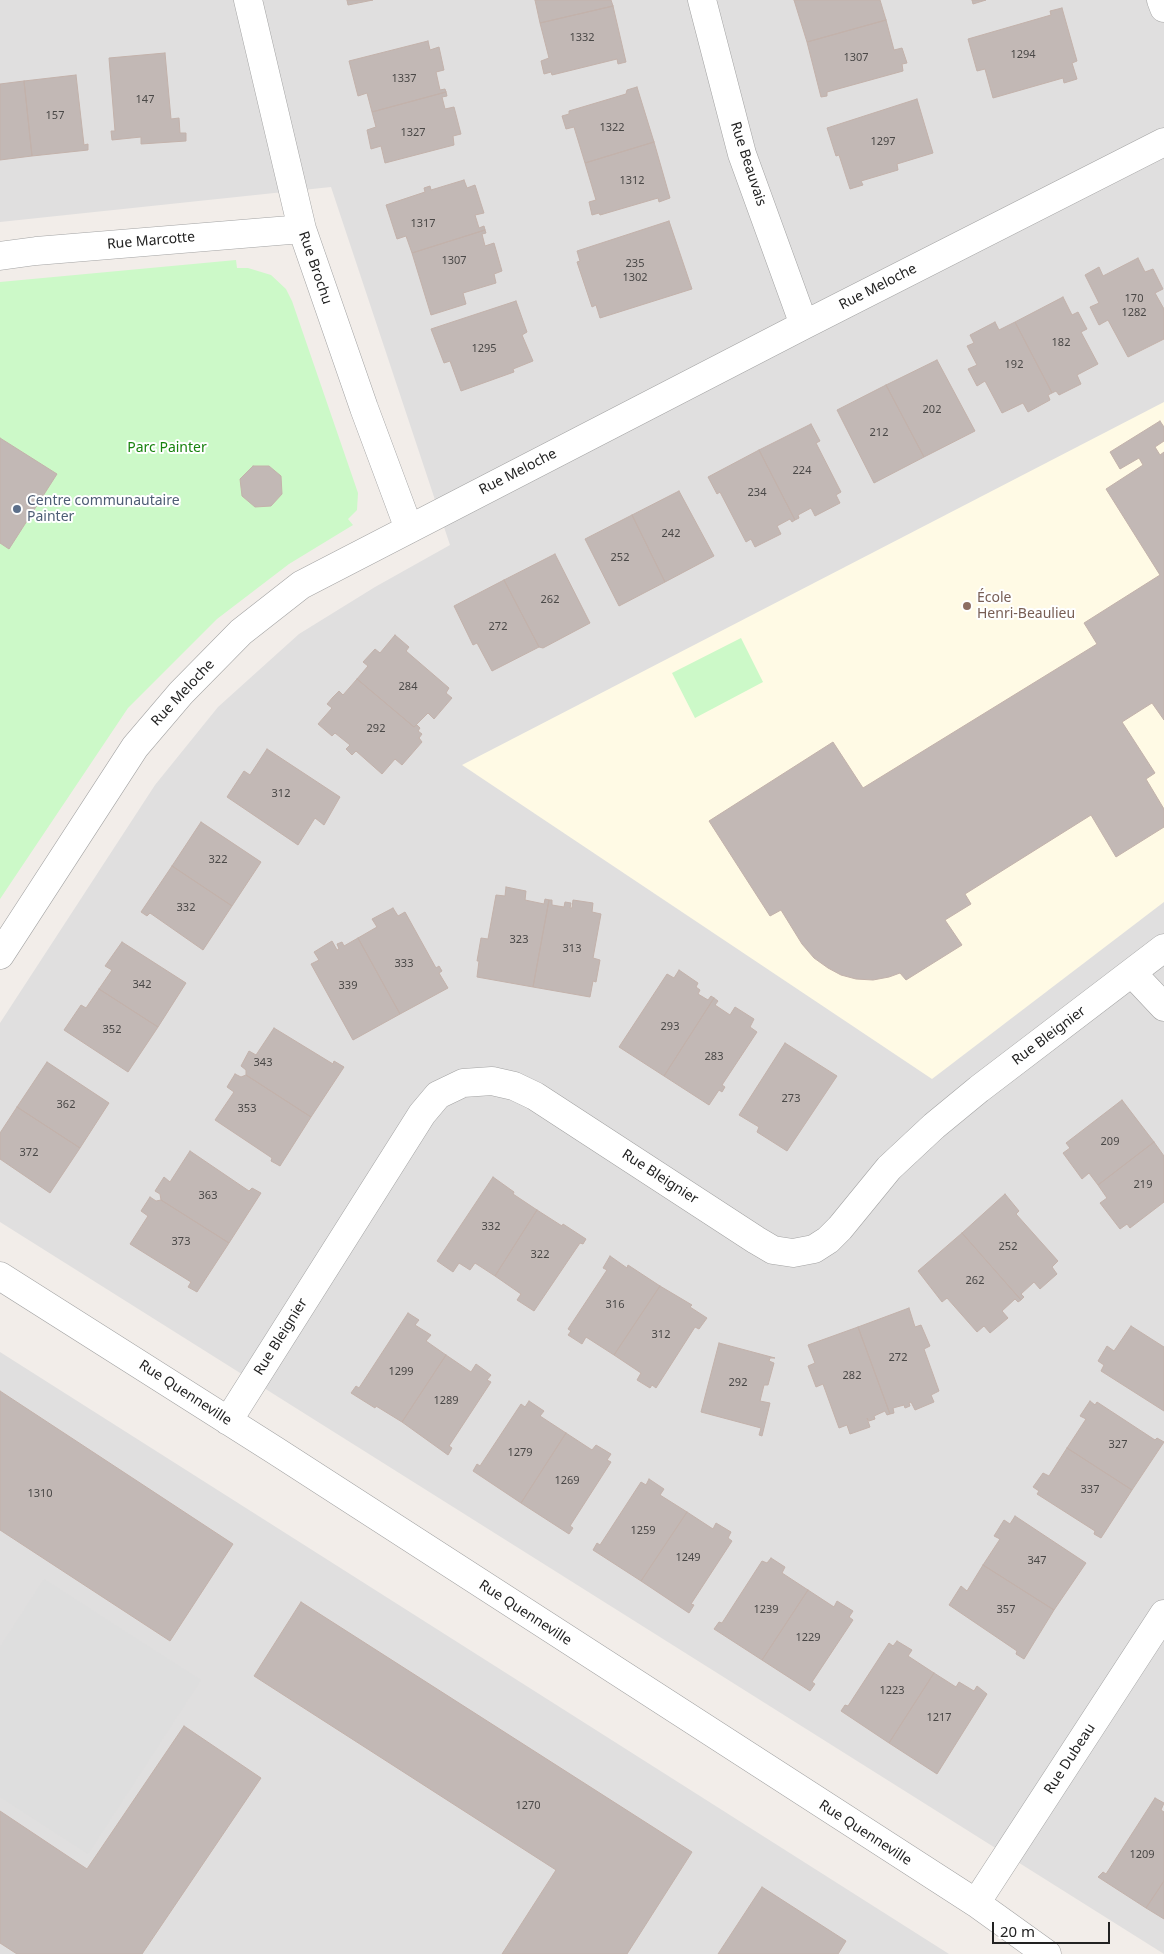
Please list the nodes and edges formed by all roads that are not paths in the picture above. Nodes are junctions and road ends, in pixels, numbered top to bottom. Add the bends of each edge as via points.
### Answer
1 (248, 0) edge
2 (702, 0) edge
3 (1162, 0) edge
4 (1164, 8) edge
5 (1164, 142) edge
6 (302, 229) junction
7 (0, 256) edge
8 (804, 325) junction
9 (409, 528) junction
10 (1164, 948) edge
11 (0, 955) edge
12 (1132, 973) junction
13 (1164, 1007) edge
14 (0, 1276) edge
15 (228, 1421) junction
16 (1164, 1614) edge
17 (976, 1903) junction
18 (1047, 1954) edge

1 - 6 street, Rue Brochu
2 - 8 street, Rue Beauvais via 742,154
3 - 4 street
5 - 8 street, Rue Meloche
6 - 7 street, Rue Marcotte
6 - 9 street, Rue Brochu
8 - 9 street, Rue Meloche
9 - 11 street, Rue Meloche via 301,585 241,632 180,693 135,747
10 - 12 street, Rue Bleignier
12 - 13 street
12 - 15 street, Rue Bleignier via 934,1126 889,1168 840,1228 814,1250 793,1253 774,1250 535,1096 514,1086 492,1081 463,1083 438,1095 422,1114
14 - 15 street, Rue Quenneville
15 - 17 street, Rue Quenneville
16 - 17 street, Rue Dubeau
17 - 18 street, Rue Quenneville

